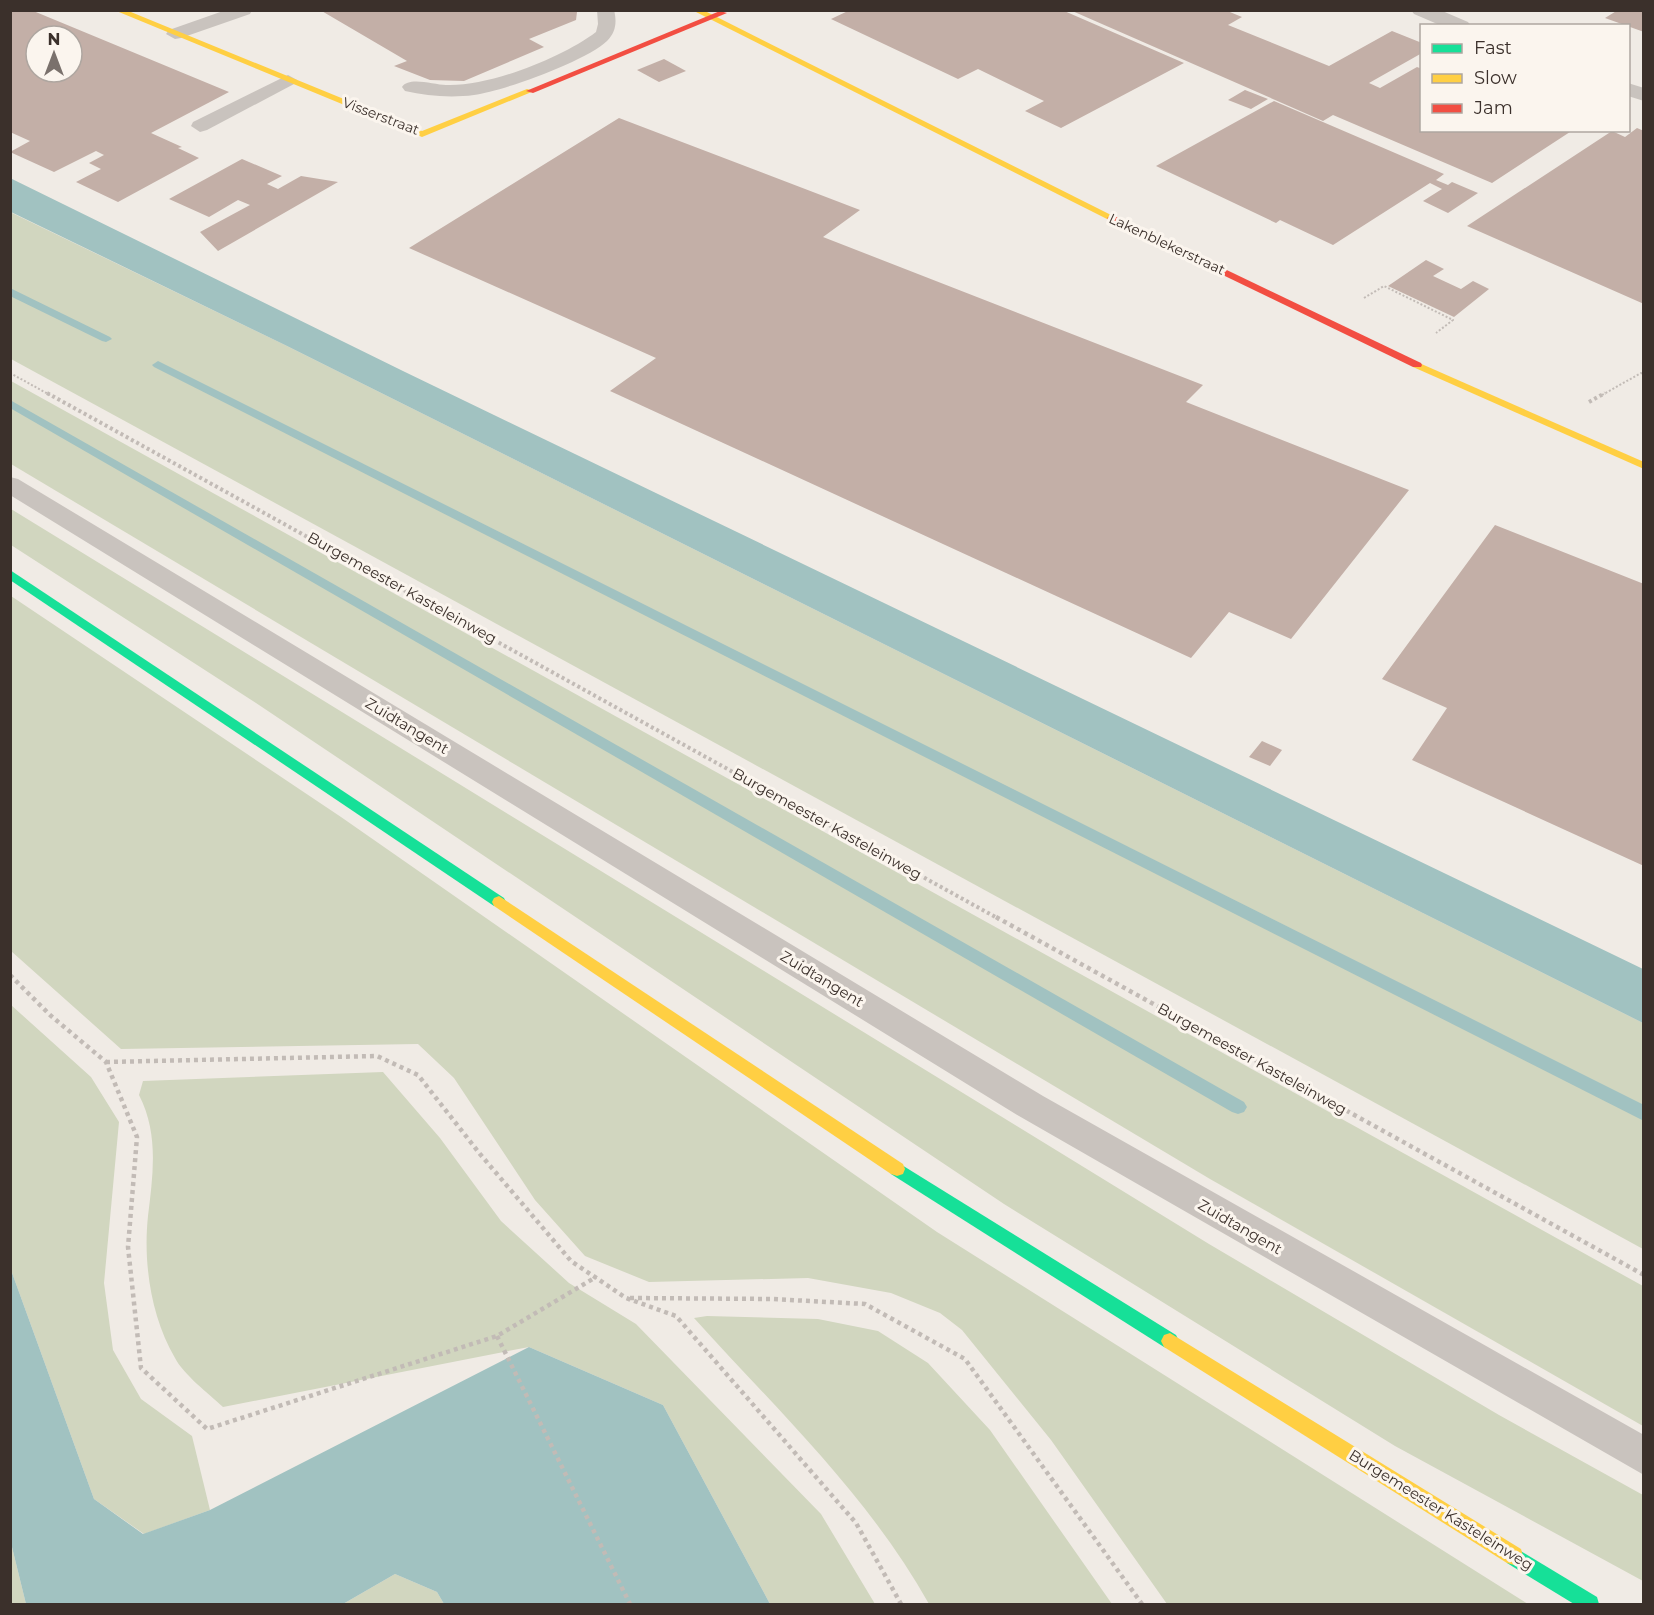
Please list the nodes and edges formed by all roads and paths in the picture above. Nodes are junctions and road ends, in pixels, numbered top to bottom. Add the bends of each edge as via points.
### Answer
1 (118, 10) edge
2 (244, 10) edge
3 (605, 10) edge
4 (696, 10) edge
5 (728, 10) edge
6 (1421, 10) edge
7 (711, 18) junction
8 (1456, 24) edge
9 (176, 34) junction
10 (530, 70) junction
11 (288, 80) junction
12 (553, 83) junction
13 (411, 87) dead end
14 (200, 126) dead end
15 (1357, 303) dead end
16 (1430, 337) dead end
17 (10, 373) edge
18 (1644, 375) edge
19 (1586, 404) dead end
20 (1644, 466) edge
21 (10, 484) edge
22 (10, 574) edge
23 (10, 975) edge
24 (106, 1062) junction
25 (1644, 1275) edge
26 (596, 1277) junction
27 (626, 1298) junction
28 (497, 1336) junction
29 (1644, 1456) edge
30 (1597, 1602) edge
31 (630, 1605) edge
32 (901, 1605) edge
33 (1142, 1605) edge

1 - 9 street, Visserstraat
2 - 9 lane
3 - 10 lane via 608,20 603,36 584,49
4 - 7 street, Lakenblekerstraat
5 - 7 street, Visserstraat
6 - 8 street
7 - 12 street, Visserstraat
7 - 20 street, Lakenblekerstraat via 1061,194 1542,423
9 - 11 street, Visserstraat
10 - 12 lane
10 - 13 lane via 486,88 448,93
11 - 12 street, Visserstraat via 422,134
11 - 14 lane
15 - 16 path via 1384,286 1453,320
17 - 25 path, Burgemeester Kasteleinweg
18 - 19 path via 1641,373
21 - 29 lane, Zuidtangent via 1031,1107
22 - 30 street, Burgemeester Kasteleinweg via 903,1173 1547,1577
23 - 24 path
24 - 26 path via 377,1056 418,1075 571,1261
24 - 28 path via 137,1137 128,1247 141,1368 207,1429
26 - 27 path
26 - 28 path
27 - 32 path via 676,1316 856,1523
27 - 33 path via 865,1304 965,1359
28 - 31 path

